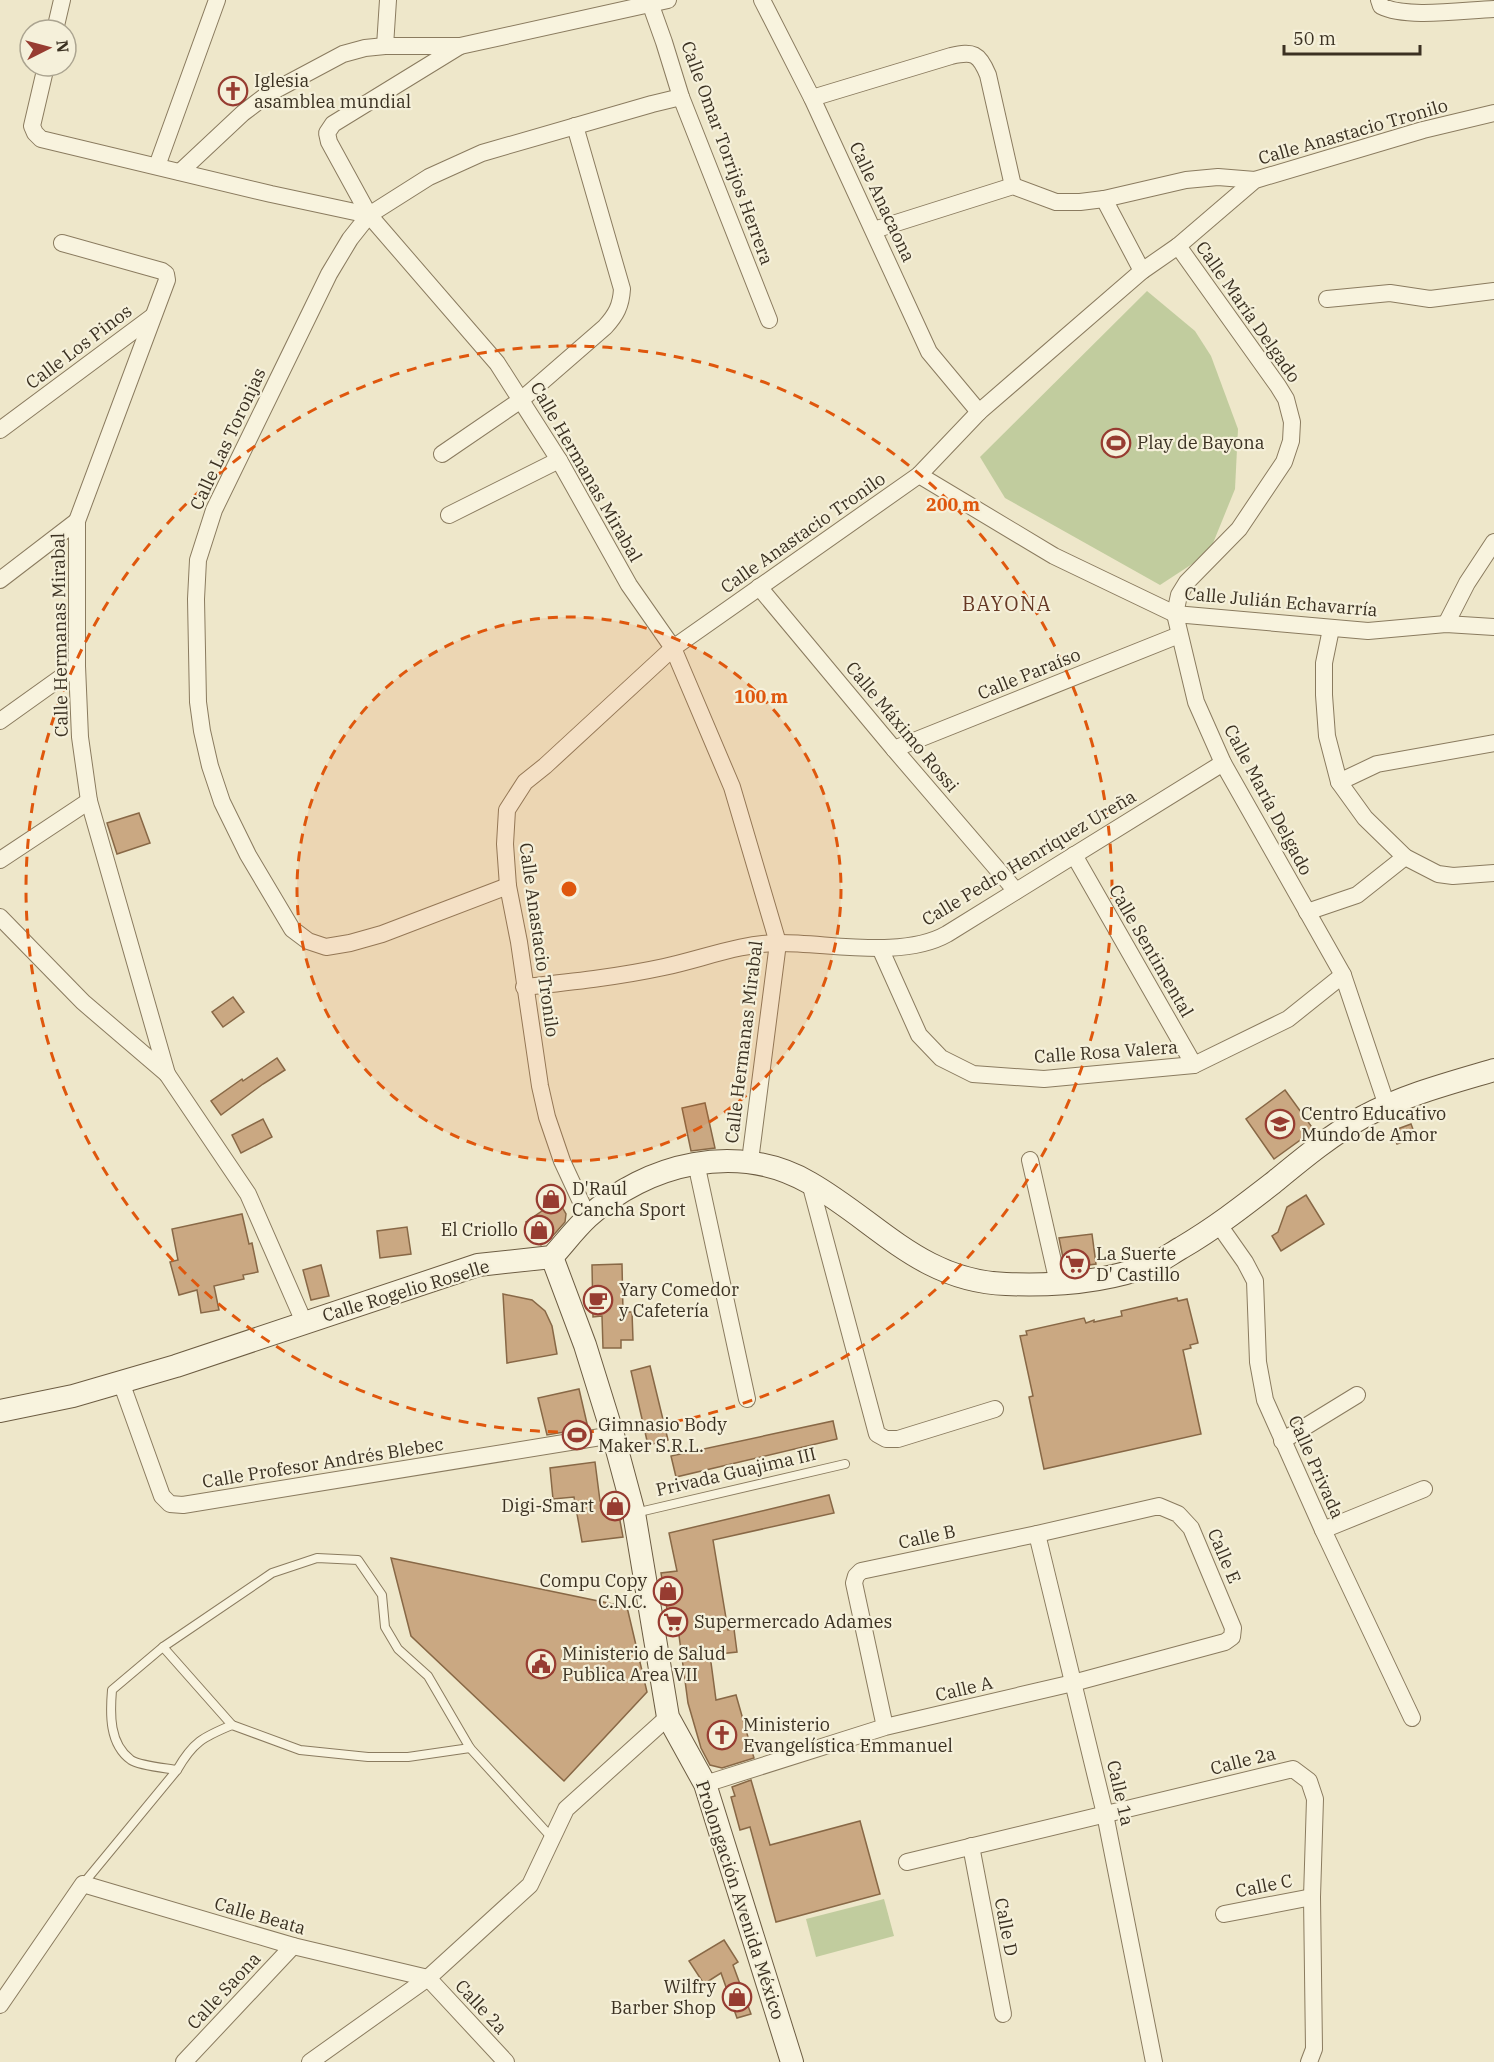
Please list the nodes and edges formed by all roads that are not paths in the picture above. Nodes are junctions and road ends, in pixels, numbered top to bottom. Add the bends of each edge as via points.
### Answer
1 (62, 0) edge
2 (217, 0) edge
3 (388, 0) edge
4 (668, 0) edge
5 (762, 0) edge
6 (1378, 0) edge
7 (650, 2) edge
8 (1494, 9) edge
9 (58, 18) edge
10 (385, 46) junction
11 (460, 46) junction
12 (43, 78) edge
13 (681, 97) junction
14 (812, 98) junction
15 (1494, 113) edge
16 (575, 126) junction
17 (157, 166) junction
18 (180, 172) junction
19 (1255, 180) junction
20 (1013, 186) junction
21 (1104, 199) junction
22 (369, 215) junction
23 (874, 230) junction
24 (62, 243) dead end
25 (1178, 246) junction
26 (1142, 271) junction
27 (1494, 291) edge
28 (1327, 299) dead end
29 (152, 317) junction
30 (769, 320) dead end
31 (521, 400) junction
32 (979, 412) junction
33 (0, 430) edge
34 (442, 454) dead end
35 (559, 460) junction
36 (919, 475) junction
37 (449, 515) dead end
38 (77, 521) junction
39 (1494, 542) edge
40 (0, 580) edge
41 (759, 587) junction
42 (1175, 614) junction
43 (1446, 624) junction
44 (1494, 627) edge
45 (1331, 629) junction
46 (1179, 635) junction
47 (673, 648) junction
48 (77, 666) junction
49 (0, 721) edge
50 (1494, 743) edge
51 (894, 749) junction
52 (1223, 763) junction
53 (1338, 782) junction
54 (89, 801) junction
55 (1074, 855) junction
56 (1405, 858) junction
57 (0, 860) edge
58 (1494, 873) edge
59 (508, 886) junction
60 (1016, 891) junction
61 (1307, 912) junction
62 (0, 917) edge
63 (778, 943) junction
64 (880, 948) junction
65 (1343, 975) junction
66 (524, 987) junction
67 (1194, 1065) junction
68 (1494, 1070) edge
69 (166, 1074) junction
70 (1387, 1106) junction
71 (1030, 1160) dead end
72 (750, 1161) junction
73 (696, 1163) junction
74 (810, 1183) junction
75 (588, 1217) junction
76 (1219, 1226) junction
77 (552, 1257) junction
78 (1058, 1283) junction
79 (304, 1322) junction
80 (121, 1382) junction
81 (1357, 1395) dead end
82 (747, 1399) dead end
83 (995, 1409) dead end
84 (0, 1411) edge
85 (613, 1435) junction
86 (1282, 1441) junction
87 (845, 1464) dead end
88 (1424, 1489) dead end
89 (1159, 1506) joint
90 (634, 1513) junction
91 (1323, 1530) junction
92 (1037, 1534) junction
93 (1232, 1637) joint
94 (163, 1647) junction
95 (1073, 1683) junction
96 (668, 1717) junction
97 (1412, 1719) dead end
98 (232, 1725) junction
99 (885, 1727) junction
100 (470, 1748) junction
101 (177, 1770) junction
102 (705, 1784) junction
103 (1106, 1814) junction
104 (552, 1838) junction
105 (971, 1846) junction
106 (907, 1862) dead end
107 (83, 1884) junction
108 (1311, 1897) junction
109 (1224, 1914) dead end
110 (293, 1946) junction
111 (428, 1978) junction
112 (0, 2005) edge
113 (1003, 2014) dead end
114 (184, 2062) edge
115 (310, 2062) edge
116 (506, 2062) edge
117 (792, 2062) edge
118 (1154, 2062) edge
119 (1309, 2062) edge

1 - 9 street
2 - 17 street
3 - 10 street
4 - 7 street
5 - 14 street, Calle Anacaona
6 - 8 street via 1389,10 1411,13
7 - 11 street
7 - 13 street, Calle Omar Torrijos Herrera
10 - 11 street
10 - 18 street via 343,54 268,94
11 - 22 street, Calle Hermanas Mirabal via 333,124 327,133
12 - 17 street via 32,126 41,139
13 - 16 street, Calle Las Toronjas
13 - 30 street, Calle Omar Torrijos Herrera
14 - 20 street via 966,52 975,55 983,61 988,75
14 - 23 street, Calle Anacaona
15 - 19 street, Calle Anastacio Tronilo
16 - 22 street, Calle Las Toronjas via 482,153 429,177
16 - 31 street via 622,289 621,303 605,327
17 - 18 street
18 - 22 street
19 - 21 street via 1186,180
19 - 25 street, Calle Anastacio Tronilo
20 - 21 street via 1056,202
20 - 23 street
21 - 26 street
22 - 31 street, Calle Hermanas Mirabal via 497,363
22 - 59 street, Calle Las Toronjas via 329,274 214,510 196,578 202,731 222,802 248,855 292,929 308,941 326,947 350,943
23 - 32 street, Calle Anacaona via 929,352
24 - 29 street, Calle Hermanas Mirabal via 166,274
25 - 26 street, Calle Anastacio Tronilo
25 - 42 street, Calle María Delgado via 1286,399 1292,422 1284,462 1272,482 1239,529 1187,582
26 - 32 street, Calle Anastacio Tronilo
27 - 28 street via 1430,299 1390,292
29 - 33 street, Calle Los Pinos
29 - 38 street, Calle Hermanas Mirabal
31 - 34 street
31 - 35 street, Calle Hermanas Mirabal
32 - 36 street, Calle Anastacio Tronilo
35 - 37 street
35 - 47 street, Calle Hermanas Mirabal via 629,585
36 - 41 street, Calle Anastacio Tronilo
36 - 42 street, Calle Julián Echavarría via 1054,556
38 - 40 street
38 - 48 street, Calle Hermanas Mirabal
39 - 43 street
41 - 47 street, Calle Anastacio Tronilo
41 - 51 street, Calle Máximo Rossi
42 - 45 street, Calle Julián Echavarría
42 - 46 street, Calle María Delgado
43 - 44 street, Calle Julián Echavarría
43 - 45 street, Calle Julián Echavarría via 1392,630
45 - 53 street via 1324,663 1324,695 1327,736
46 - 51 street, Calle Paraíso
46 - 52 street, Calle María Delgado via 1196,702
47 - 59 street, Calle Anastacio Tronilo via 515,795 507,810 505,826
47 - 63 street, Calle Hermanas Mirabal via 732,788
48 - 49 street
48 - 54 street, Calle Hermanas Mirabal via 80,736
50 - 53 street via 1377,764
51 - 60 street, Calle Máximo Rossi
52 - 55 street, Calle Pedro Henríquez Ureña
52 - 61 street, Calle María Delgado
53 - 56 street via 1365,818
54 - 57 street
54 - 69 street, Calle Hermanas Mirabal
55 - 60 street, Calle Pedro Henríquez Ureña
55 - 67 street, Calle Sentimental
56 - 58 street via 1438,874
56 - 61 street via 1357,895
59 - 66 street, Calle Anastacio Tronilo
60 - 64 street, Calle Pedro Henríquez Ureña via 939,939
61 - 65 street, Calle María Delgado
62 - 69 street via 83,1002
63 - 64 street, Calle Pedro Henríquez Ureña
63 - 66 street, Calle Pedro Henríquez Ureña via 601,979
63 - 72 street, Calle Hermanas Mirabal
64 - 67 street, Calle Rosa Valera via 919,1035 941,1058 973,1074 1044,1078
65 - 67 street, Calle Rosa Valera via 1288,1019
65 - 70 street, Calle María Delgado
66 - 75 street, Calle Anastacio Tronilo via 547,1117
68 - 70 street
69 - 79 street via 248,1194
70 - 76 street via 1340,1132
71 - 78 street
72 - 73 street
72 - 74 street
73 - 75 street via 624,1190
73 - 82 street
74 - 78 street via 921,1261 958,1277 1006,1284
74 - 83 street via 877,1434 898,1439
75 - 77 street
76 - 78 street via 1155,1264 1120,1274
76 - 86 street, Calle Privada via 1255,1281 1260,1371 1265,1400
77 - 79 street, Calle Rogelio Roselle via 478,1266
77 - 85 street, Prolongación Avenida México
79 - 80 street, Calle Rogelio Roselle
80 - 84 street, Calle Rogelio Roselle
80 - 85 street, Calle Profesor Andrés Blebec via 162,1496 170,1504
81 - 86 street
85 - 90 street, Prolongación Avenida México
86 - 91 street, Calle Privada
87 - 90 lane, Privada Guajima III
88 - 91 street
89 - 92 street, Calle B
89 - 93 street, Calle E via 1179,1514 1191,1528 1233,1628
90 - 96 street, Prolongación Avenida México
91 - 97 street, Calle Privada
92 - 95 street, Calle 1a
92 - 99 street, Calle B via 861,1571 856,1576 854,1583
93 - 95 street, Calle A
94 - 98 lane
94 - 100 lane via 272,1573 317,1558 358,1560 382,1595 386,1627 398,1649 428,1676
94 - 101 lane via 112,1690 110,1716 117,1744 132,1761
95 - 99 street, Calle A
95 - 103 street, Calle 1a
96 - 102 street, Prolongación Avenida México
96 - 104 street via 566,1809
98 - 100 lane via 300,1750 357,1756 408,1757
98 - 101 lane via 206,1736 188,1751
99 - 102 street, Calle A
100 - 104 lane
101 - 107 lane
102 - 117 street, Prolongación Avenida México
103 - 105 street, Calle 2a
103 - 108 street, Calle 2a via 1293,1769 1309,1781 1315,1798
103 - 118 street, Calle 1a
104 - 111 street via 530,1885
105 - 106 street, Calle 2a
105 - 113 street, Calle D
107 - 110 street, Calle Beata
107 - 112 street
108 - 109 street, Calle C
108 - 119 street, Calle 2a via 1314,2049
110 - 111 street, Calle Beata
110 - 114 street, Calle Saona
111 - 115 street
111 - 116 street, Calle 2a

